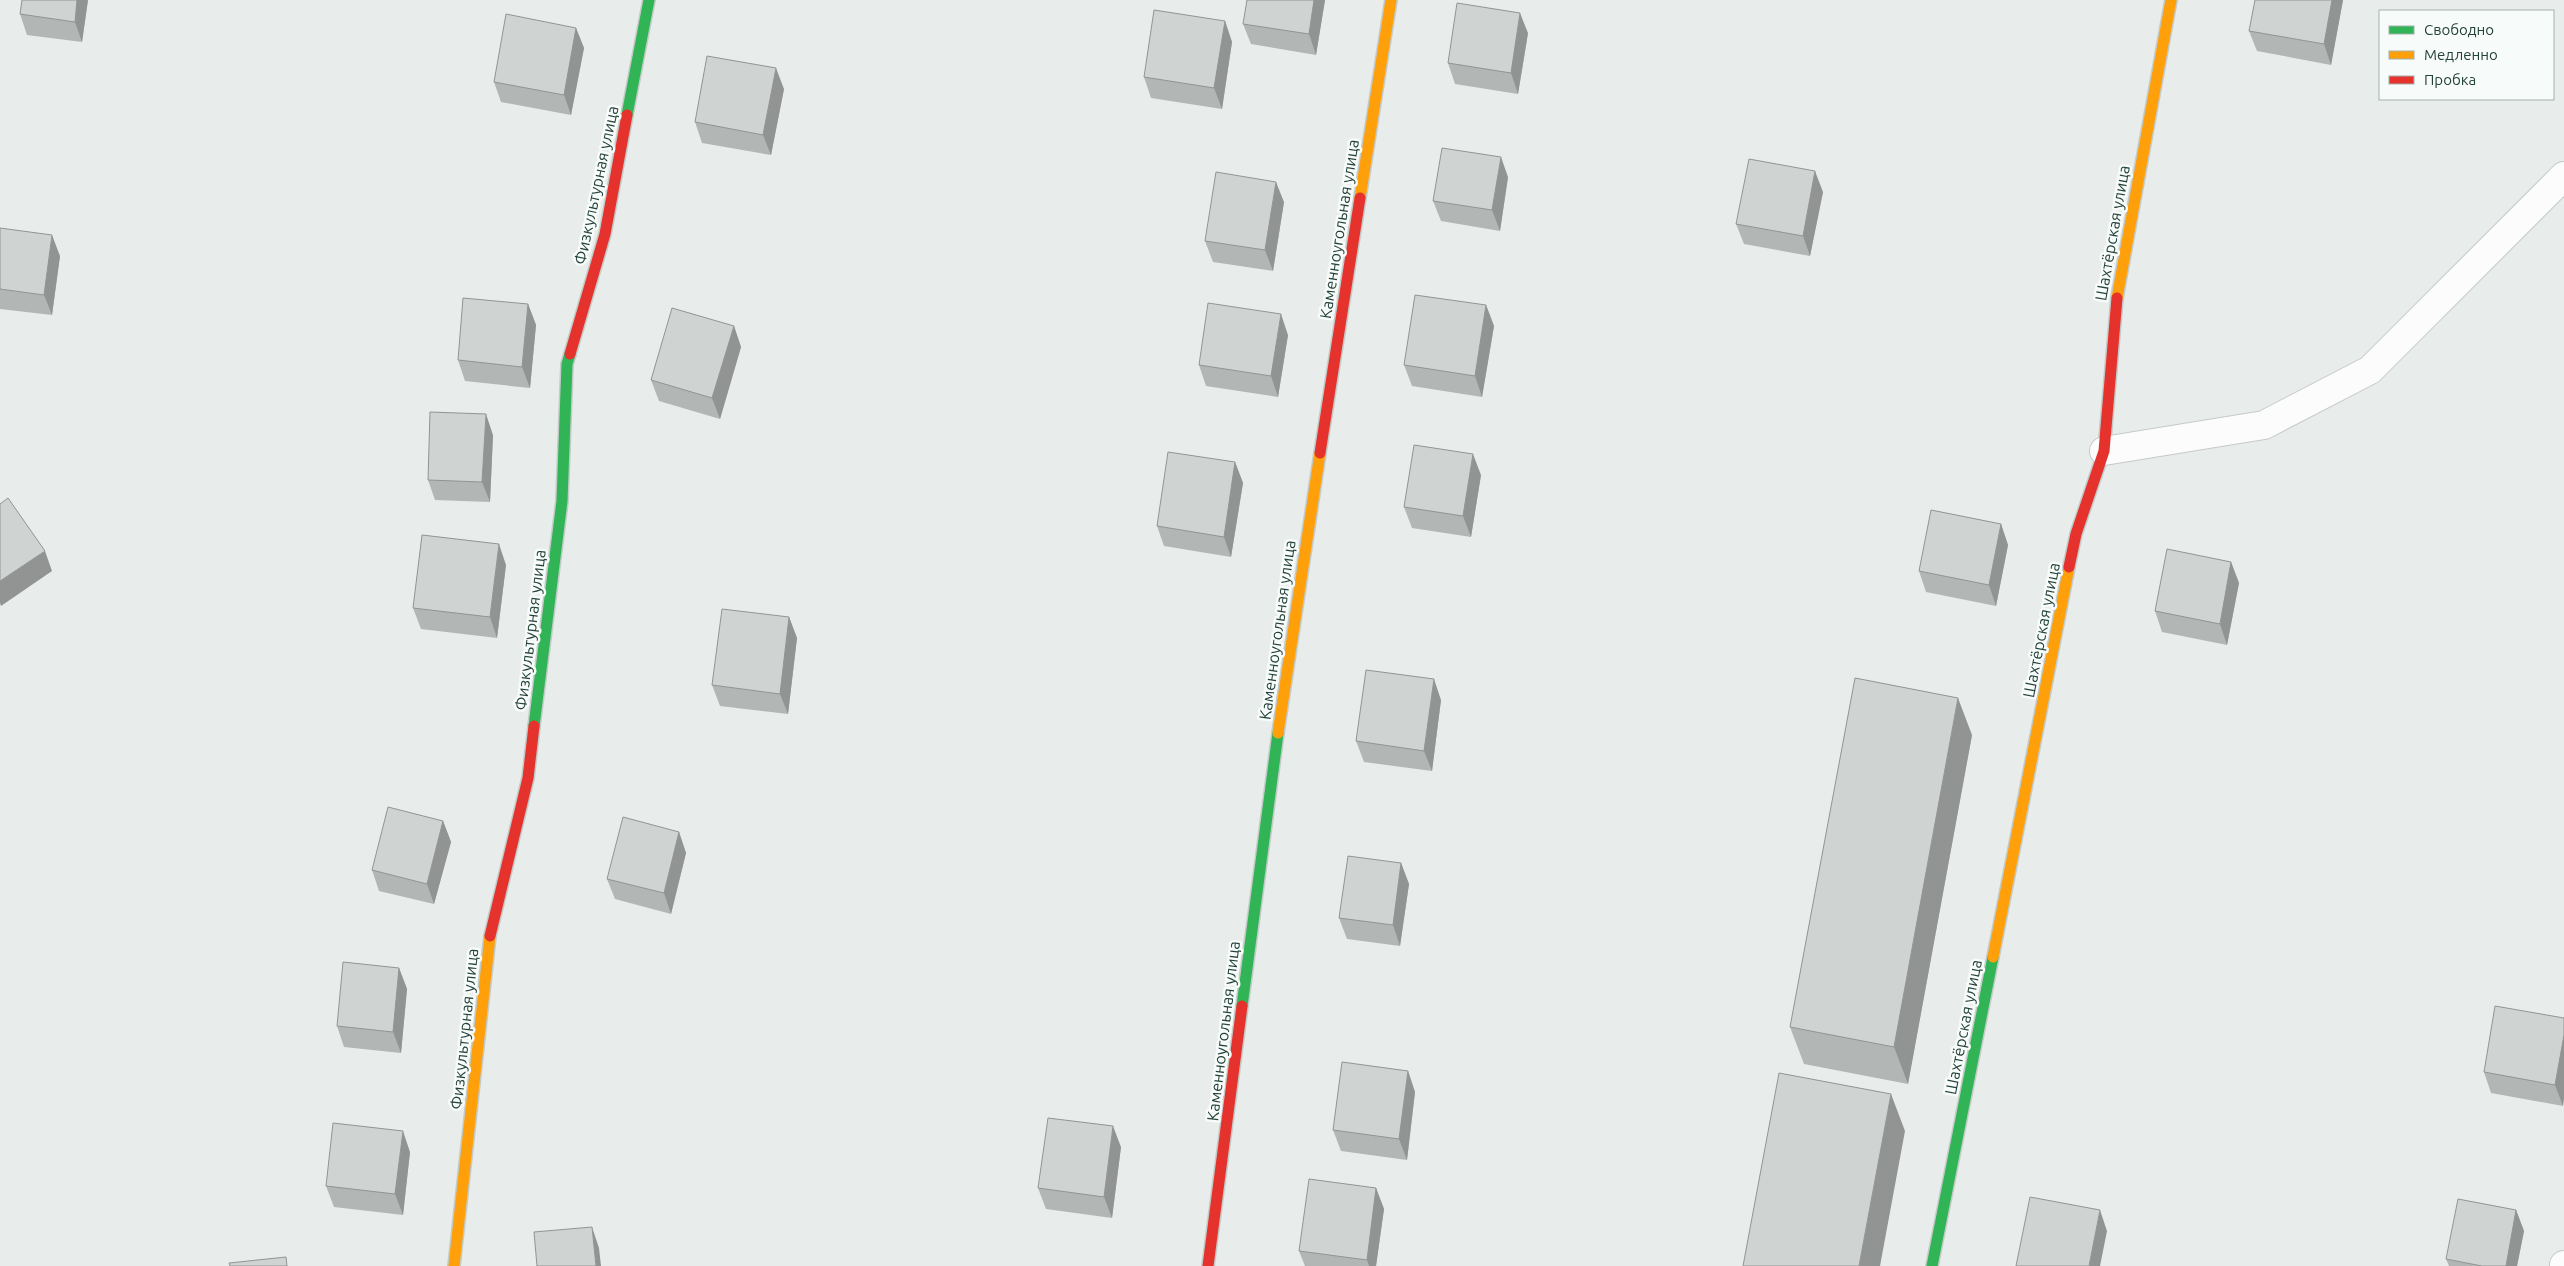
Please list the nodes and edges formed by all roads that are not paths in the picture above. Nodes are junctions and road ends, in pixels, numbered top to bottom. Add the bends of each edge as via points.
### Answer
1 (649, 0) edge
2 (1391, 0) edge
3 (2171, 0) edge
4 (2564, 176) edge
5 (2104, 451) junction
6 (454, 1266) edge
7 (1208, 1266) edge
8 (1932, 1266) edge

1 - 6 street, Физкультурная улица via 605,234 567,364 562,501 529,768 491,926
2 - 7 street, Каменноугольная улица via 1291,634
3 - 5 street, Шахтёрская улица via 2116,302
4 - 5 street via 2370,370 2264,425
5 - 8 street, Шахтёрская улица via 2076,534

